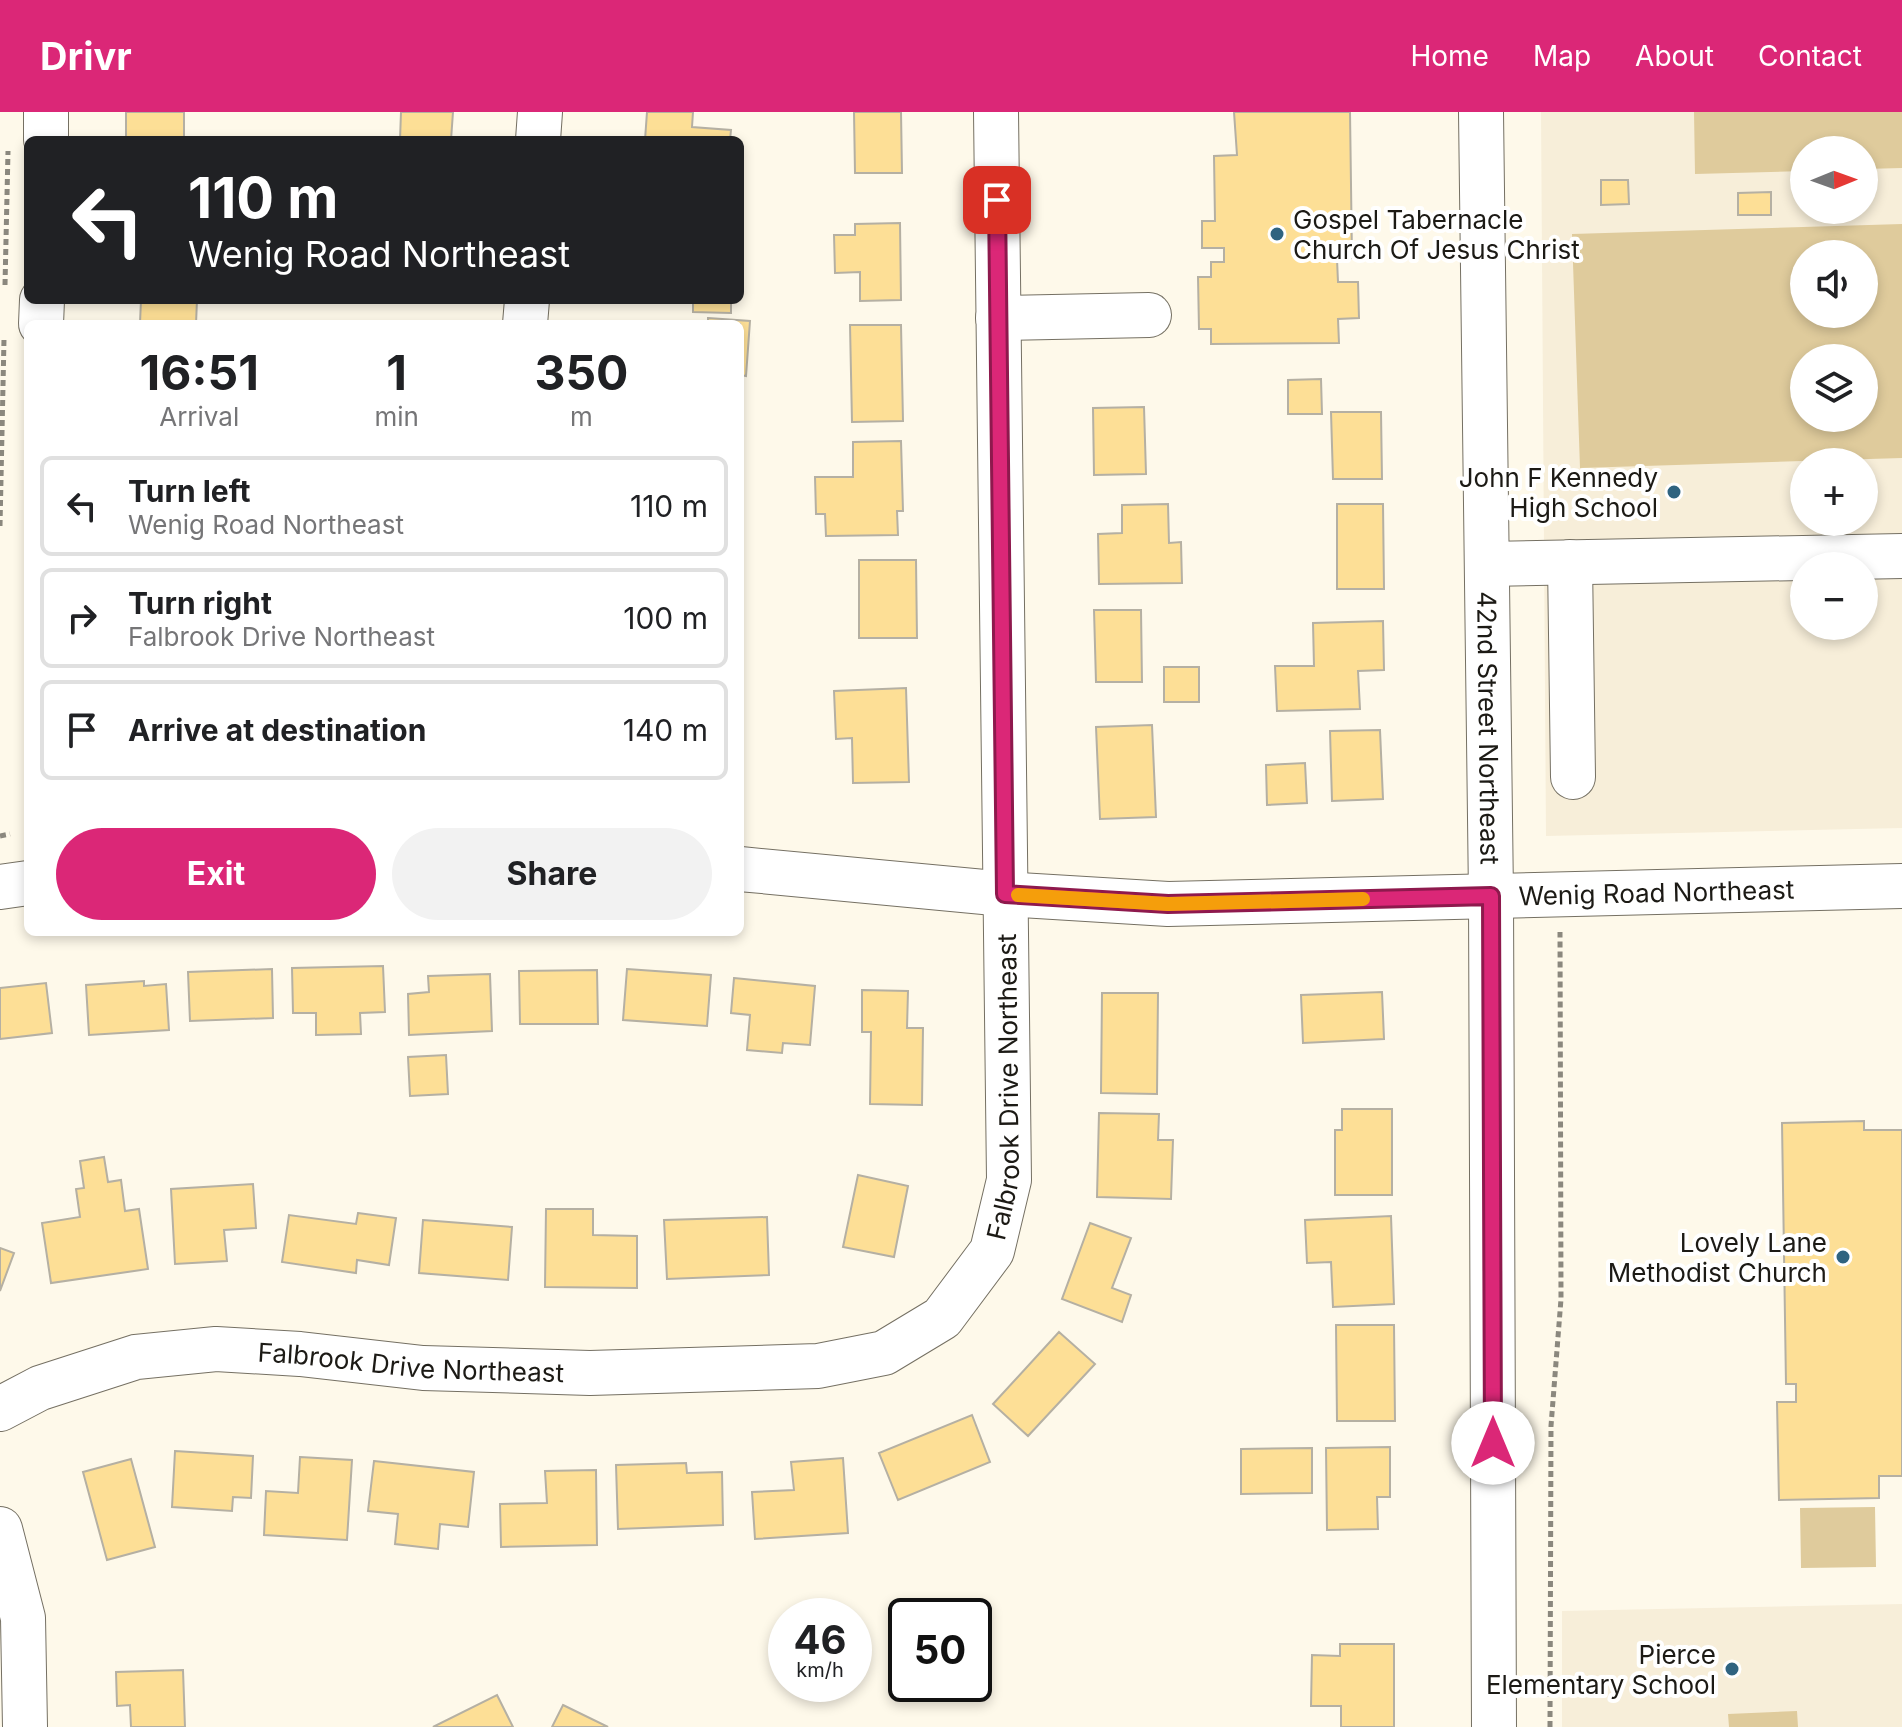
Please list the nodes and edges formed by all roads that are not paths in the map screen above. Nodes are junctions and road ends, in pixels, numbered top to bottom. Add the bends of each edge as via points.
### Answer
1 (46, 112) edge
2 (540, 112) edge
3 (996, 112) edge
4 (1481, 112) edge
5 (46, 136) edge
6 (538, 136) edge
7 (1149, 315) dead end
8 (998, 318) junction
9 (1902, 556) edge
10 (1570, 562) junction
11 (1487, 564) junction
12 (1573, 777) dead end
13 (744, 869) edge
14 (24, 884) edge
15 (1902, 886) edge
16 (0, 887) edge
17 (1005, 894) junction
18 (1491, 896) junction
19 (0, 1409) edge
20 (0, 1529) edge
21 (25, 1727) edge
22 (1494, 1727) edge

1 - 5 street
2 - 6 street
3 - 8 street, Falbrook Drive Northeast
4 - 11 street, 42nd Street Northeast
7 - 8 street
8 - 17 street, Falbrook Drive Northeast
9 - 10 street
10 - 11 street
10 - 12 street
11 - 18 street, 42nd Street Northeast
13 - 17 street, Wenig Road Northeast
14 - 16 street
15 - 18 street, Wenig Road Northeast
17 - 18 street, Wenig Road Northeast via 1168,904
17 - 19 street, Falbrook Drive Northeast via 1009,1180 992,1251 942,1318 884,1353 818,1366 590,1373 423,1368 216,1349 136,1357 40,1388
18 - 22 street, 42nd Street Northeast
20 - 21 street via 23,1618

